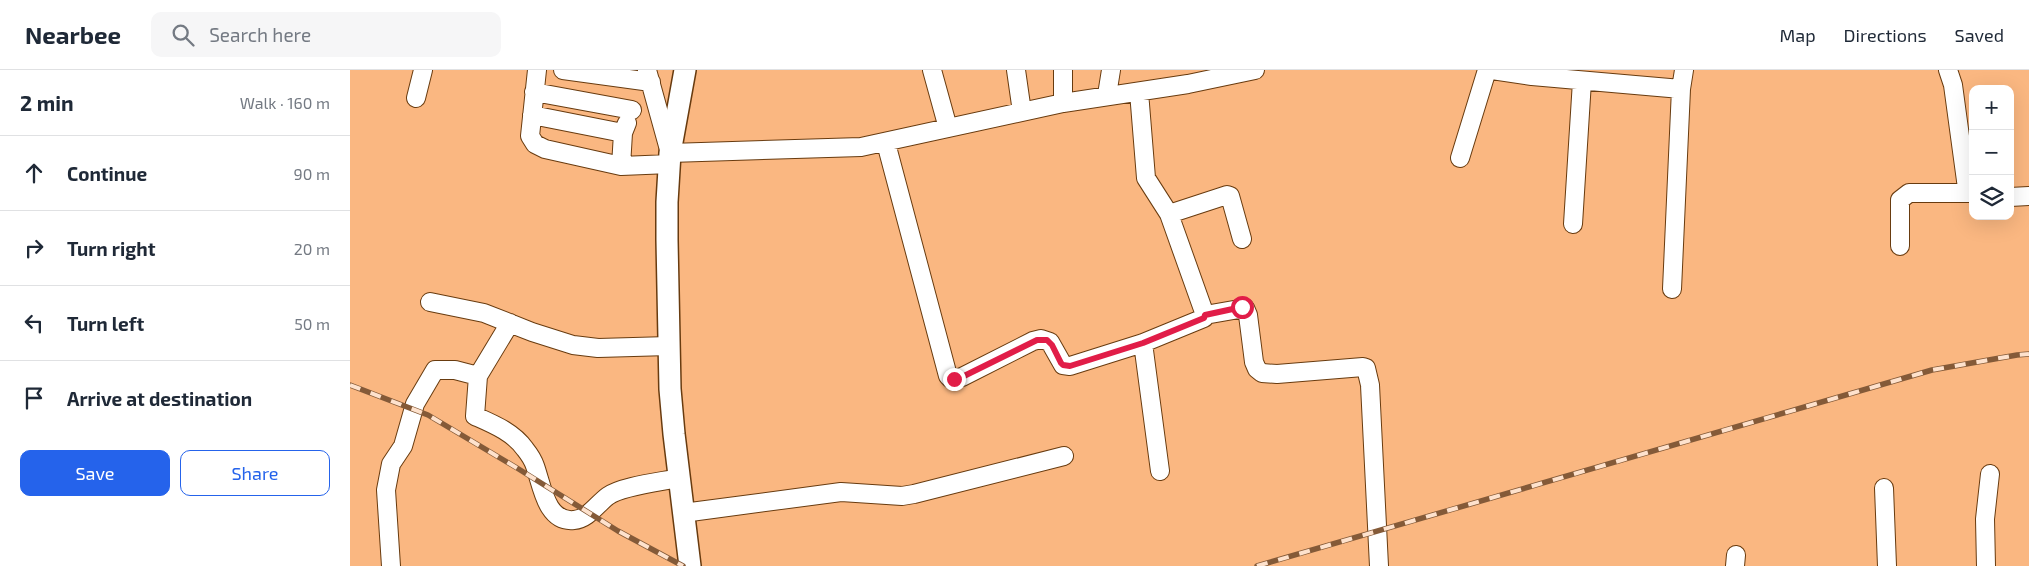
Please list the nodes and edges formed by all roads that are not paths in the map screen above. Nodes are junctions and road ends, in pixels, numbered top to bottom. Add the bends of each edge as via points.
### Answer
1 (423, 70) edge
2 (537, 70) edge
3 (563, 70) edge
4 (685, 70) edge
5 (932, 70) edge
6 (1016, 70) edge
7 (1063, 70) edge
8 (1111, 70) edge
9 (1255, 70) edge
10 (1487, 70) edge
11 (1492, 70) edge
12 (1684, 70) edge
13 (1948, 70) edge
14 (1582, 81) junction
15 (651, 82) edge
16 (1681, 90) junction
17 (534, 92) junction
18 (1138, 92) junction
19 (1107, 95) junction
20 (416, 98) dead end
21 (1062, 103) junction
22 (632, 110) junction
23 (1022, 112) junction
24 (532, 115) junction
25 (948, 128) junction
26 (623, 133) junction
27 (886, 143) junction
28 (1460, 158) dead end
29 (670, 159) junction
30 (621, 166) junction
31 (1969, 190) edge
32 (1969, 193) edge
33 (2014, 196) edge
34 (2029, 196) edge
35 (1169, 214) junction
36 (1573, 224) dead end
37 (1242, 239) dead end
38 (1900, 246) dead end
39 (1672, 290) dead end
40 (430, 302) dead end
41 (1205, 315) junction
42 (510, 323) junction
43 (1143, 343) junction
44 (669, 346) junction
45 (478, 376) junction
46 (1064, 456) dead end
47 (1160, 471) dead end
48 (1990, 474) dead end
49 (678, 478) junction
50 (1884, 488) dead end
51 (683, 513) junction
52 (391, 566) edge
53 (690, 566) edge
54 (1379, 566) edge
55 (1887, 566) edge
56 (1986, 566) edge

1 - 20 street
2 - 17 street
3 - 15 street
4 - 29 main road
5 - 25 street
6 - 23 street
7 - 21 street
8 - 19 street
9 - 18 street
10 - 28 street
11 - 14 street
12 - 16 street
13 - 31 street
14 - 16 street
14 - 36 street
15 - 22 street
15 - 29 street
16 - 39 street
17 - 22 street
17 - 24 street
18 - 19 street
18 - 35 street via 1146,178
19 - 21 street
21 - 23 street
22 - 26 street
23 - 25 street
24 - 26 street
24 - 30 street via 530,136 535,144
25 - 27 street
26 - 30 street
27 - 29 street
27 - 43 street via 949,378 962,377 1037,340 1050,342 1065,366
29 - 30 street
29 - 44 main road via 667,202
32 - 38 street via 1909,193 1900,205
33 - 34 street
35 - 37 street via 1230,196
35 - 41 street
40 - 42 street via 470,309
41 - 43 street
41 - 54 street via 1245,308 1254,362 1262,373 1366,368 1370,385
42 - 44 street via 578,346
42 - 45 street
43 - 47 street
44 - 49 main road
45 - 49 street via 474,416 510,433 524,448 535,464 550,509 560,518 583,518 610,495
45 - 52 street via 455,370 435,370 415,404 403,446 395,456 387,481
46 - 51 street via 902,496 841,492
48 - 56 street via 1985,520
49 - 51 main road
50 - 55 street
51 - 53 main road

